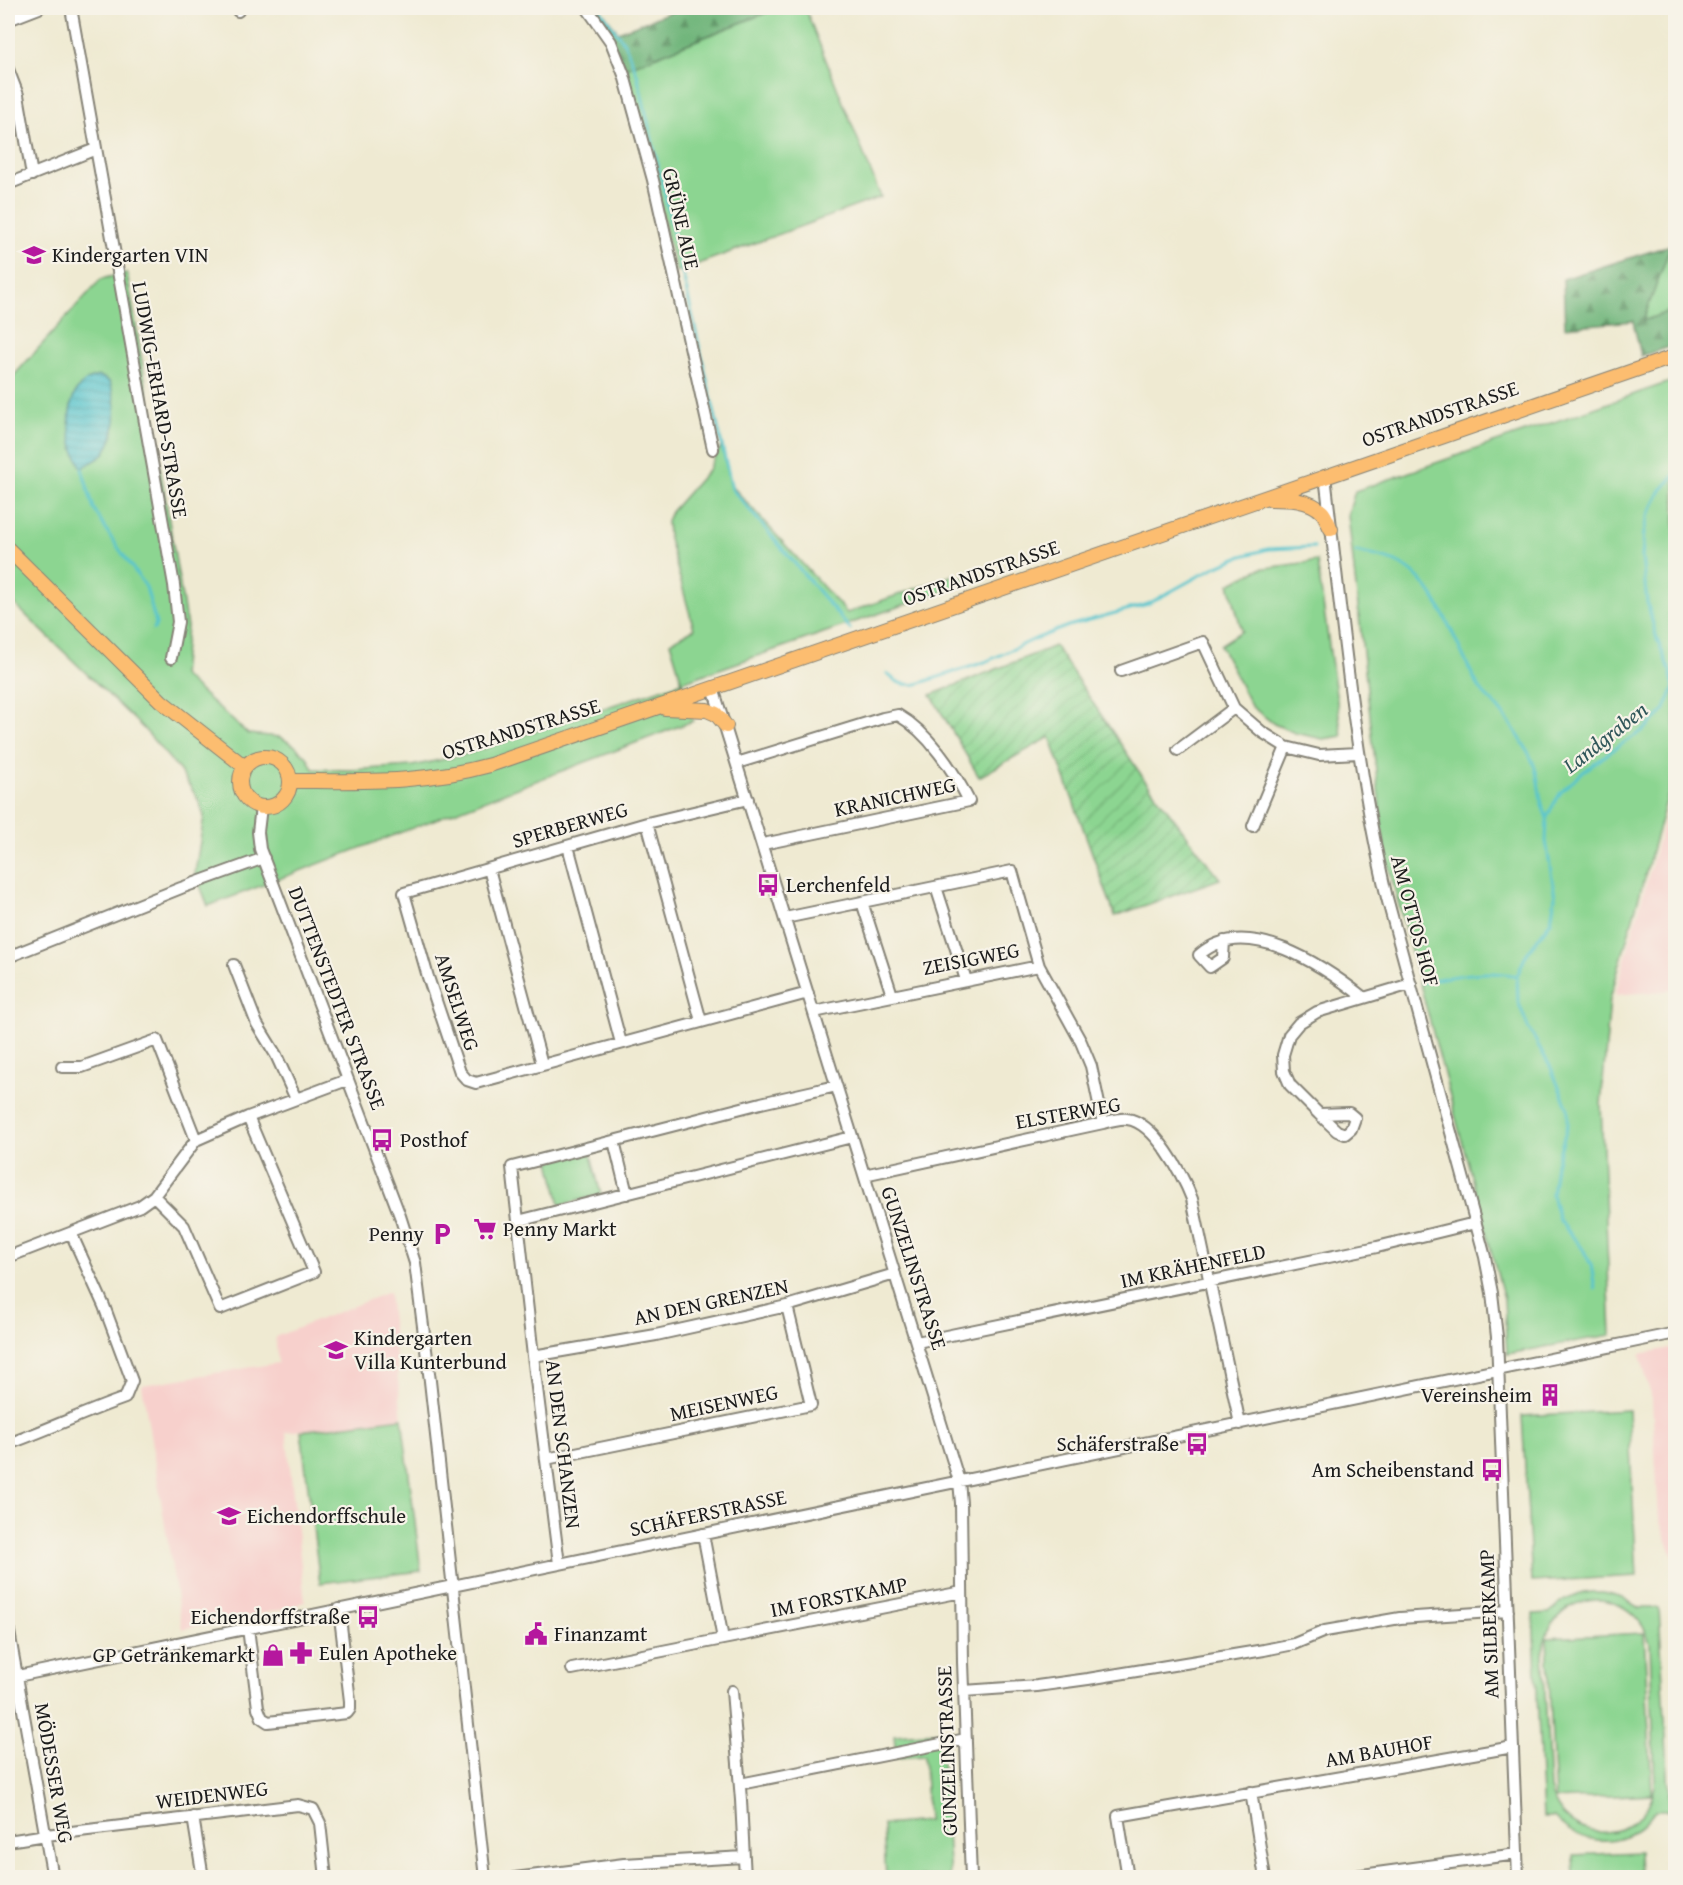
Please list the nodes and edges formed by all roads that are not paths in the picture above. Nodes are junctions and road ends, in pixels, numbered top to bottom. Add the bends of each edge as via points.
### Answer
1 (39, 8) edge
2 (70, 8) edge
3 (587, 8) edge
4 (8, 20) edge
5 (8, 69) edge
6 (96, 148) junction
7 (32, 174) junction
8 (8, 184) edge
9 (1676, 356) edge
10 (713, 448) dead end
11 (1324, 476) junction
12 (1260, 499) junction
13 (1331, 529) junction
14 (8, 549) edge
15 (171, 658) dead end
16 (1121, 671) dead end
17 (713, 688) junction
18 (657, 708) junction
19 (1234, 708) junction
20 (726, 726) junction
21 (1286, 747) junction
22 (1178, 750) dead end
23 (1358, 753) junction
24 (737, 763) junction
25 (245, 767) junction
26 (290, 781) junction
27 (748, 799) junction
28 (261, 807) junction
29 (647, 823) junction
30 (1253, 826) dead end
31 (763, 844) junction
32 (568, 846) junction
33 (264, 858) junction
34 (489, 868) junction
35 (936, 887) junction
36 (404, 893) joint
37 (862, 902) junction
38 (785, 918) junction
39 (1224, 941) dead end
40 (8, 957) edge
41 (234, 965) dead end
42 (1039, 966) junction
43 (966, 980) junction
44 (1411, 984) junction
45 (808, 993) junction
46 (892, 995) junction
47 (1364, 998) junction
48 (814, 1012) junction
49 (701, 1021) junction
50 (621, 1043) junction
51 (542, 1064) junction
52 (62, 1067) dead end
53 (347, 1080) junction
54 (836, 1086) junction
55 (296, 1099) junction
56 (1319, 1114) dead end
57 (248, 1117) junction
58 (1103, 1123) junction
59 (852, 1137) junction
60 (196, 1140) junction
61 (614, 1141) junction
62 (864, 1175) junction
63 (627, 1194) junction
64 (154, 1196) junction
65 (518, 1221) junction
66 (1475, 1223) junction
67 (71, 1233) junction
68 (8, 1257) edge
69 (895, 1274) junction
70 (1210, 1282) junction
71 (787, 1306) junction
72 (1676, 1332) edge
73 (917, 1342) junction
74 (533, 1356) junction
75 (1498, 1369) junction
76 (1240, 1424) junction
77 (8, 1444) edge
78 (546, 1459) junction
79 (959, 1481) junction
80 (703, 1534) junction
81 (558, 1564) junction
82 (453, 1586) junction
83 (962, 1592) junction
84 (339, 1609) junction
85 (1508, 1611) junction
86 (8, 1626) edge
87 (248, 1628) junction
88 (723, 1639) junction
89 (572, 1669) dead end
90 (12, 1677) edge
91 (732, 1691) dead end
92 (964, 1691) junction
93 (966, 1739) junction
94 (1514, 1747) junction
95 (740, 1784) junction
96 (1251, 1792) junction
97 (193, 1817) junction
98 (46, 1835) junction
99 (8, 1842) edge
100 (1517, 1854) junction
101 (744, 1857) junction
102 (624, 1864) junction
103 (53, 1878) edge
104 (203, 1878) edge
105 (326, 1878) edge
106 (486, 1878) edge
107 (515, 1878) edge
108 (626, 1878) edge
109 (745, 1878) edge
110 (971, 1878) edge
111 (1128, 1878) edge
112 (1265, 1878) edge
113 (1341, 1878) edge
114 (1518, 1878) edge

1 - 4 street
2 - 6 street, LUDWIG-ERHARD-STRASSE
3 - 10 street, GRÜNE AUE via 611,42 624,75 653,180
5 - 7 street via 18,95
6 - 7 street
6 - 15 street, LUDWIG-ERHARD-STRASSE via 174,585 178,622
7 - 8 street
9 - 11 main road, OSTRANDSTRASSE
11 - 12 main road, OSTRANDSTRASSE
11 - 13 street, AM OTTOS HOF
12 - 13 main road via 1306,503 1322,511
12 - 17 main road, OSTRANDSTRASSE
13 - 23 street, AM OTTOS HOF
14 - 25 main road via 161,701
16 - 19 street via 1203,642
17 - 18 main road, OSTRANDSTRASSE
17 - 20 street, GUNZELINSTRASSE
18 - 20 main road via 707,711 716,714
18 - 26 main road, OSTRANDSTRASSE via 490,765 447,775 392,781
19 - 21 street
19 - 22 street
20 - 24 street, GUNZELINSTRASSE
21 - 23 street via 1319,755
21 - 30 street
23 - 44 street, AM OTTOS HOF via 1375,846
24 - 27 street, GUNZELINSTRASSE
24 - 31 street, KRANICHWEG via 898,715 913,723 938,752 969,801
25 - 26 main road via 257,758 273,758 285,767
25 - 28 main road via 240,777 243,794
26 - 28 main road via 282,801
27 - 29 street, SPERBERWEG
27 - 31 street, GUNZELINSTRASSE
28 - 33 street, DUTTENSTEDTER STRASSE via 258,832
29 - 32 street, SPERBERWEG
29 - 49 street
31 - 38 street, GUNZELINSTRASSE
32 - 34 street, SPERBERWEG
32 - 50 street
33 - 40 street
33 - 53 street, DUTTENSTEDTER STRASSE
34 - 36 street, SPERBERWEG
34 - 51 street
35 - 37 street
35 - 42 street via 1012,871
35 - 43 street
36 - 51 street, AMSELWEG via 460,1072 476,1083
37 - 38 street
37 - 46 street
38 - 45 street, GUNZELINSTRASSE
39 - 47 street via 1253,940 1275,946 1311,961
41 - 55 street via 257,1024 276,1054
42 - 43 street, ZEISIGWEG
42 - 58 street, ZEISIGWEG via 1091,1066
43 - 46 street, ZEISIGWEG
44 - 47 street
44 - 66 street, AM OTTOS HOF
45 - 48 street, GUNZELINSTRASSE
45 - 49 street, AMSELWEG
46 - 48 street, ZEISIGWEG
47 - 56 street via 1308,1016 1289,1035 1283,1055 1284,1071 1290,1085
48 - 54 street, GUNZELINSTRASSE
49 - 50 street, AMSELWEG
50 - 51 street, AMSELWEG
52 - 60 street via 82,1067 157,1040
53 - 55 street
53 - 82 street, DUTTENSTEDTER STRASSE via 415,1263
54 - 59 street, GUNZELINSTRASSE
54 - 61 street, AN DEN SCHANZEN
55 - 57 street
57 - 60 street
57 - 64 street via 314,1272 220,1309 184,1226
58 - 62 street, ELSTERWEG
58 - 70 street, ELSTERWEG via 1127,1119 1140,1124 1174,1162 1192,1199
59 - 62 street, GUNZELINSTRASSE
59 - 63 street
60 - 64 street
61 - 63 street
61 - 65 street, AN DEN SCHANZEN via 512,1167
62 - 69 street, GUNZELINSTRASSE
63 - 65 street
64 - 67 street via 140,1206
65 - 74 street, AN DEN SCHANZEN
66 - 70 street, IM KRÄHENFELD
66 - 75 street, AM OTTOS HOF via 1492,1293
67 - 68 street
67 - 77 street via 132,1381 125,1398
69 - 71 street, AN DEN GRENZEN
69 - 73 street, GUNZELINSTRASSE
70 - 73 street, IM KRÄHENFELD
70 - 76 street, ELSTERWEG
71 - 74 street, AN DEN GRENZEN via 656,1335
71 - 78 street, MEISENWEG via 811,1404
72 - 75 street, SCHÄFERSTRASSE
73 - 79 street, GUNZELINSTRASSE
74 - 78 street, AN DEN SCHANZEN
75 - 76 street, SCHÄFERSTRASSE
75 - 85 street, AM SILBERKAMP
76 - 79 street, SCHÄFERSTRASSE
78 - 81 street, AN DEN SCHANZEN
79 - 80 street, SCHÄFERSTRASSE
79 - 83 street, GUNZELINSTRASSE
80 - 81 street, SCHÄFERSTRASSE
80 - 88 street
81 - 82 street, SCHÄFERSTRASSE
82 - 84 street
82 - 106 street, DUTTENSTEDTER STRASSE
83 - 88 street, IM FORSTKAMP
83 - 92 street, GUNZELINSTRASSE
84 - 87 street
84 - 87 street via 350,1701 347,1713 268,1722 262,1718
85 - 92 street via 1400,1618 1325,1631 1294,1644 1264,1650 1037,1686
85 - 94 street, AM SILBERKAMP
86 - 90 street, MÖDESSER WEG
87 - 90 street
88 - 89 street, IM FORSTKAMP
90 - 98 street, MÖDESSER WEG
91 - 95 street
92 - 93 street, GUNZELINSTRASSE
93 - 95 street
93 - 110 street, GUNZELINSTRASSE
94 - 96 street, AM BAUHOF
94 - 100 street, AM SILBERKAMP
95 - 101 street
96 - 111 street, AM BAUHOF via 1118,1816
96 - 112 street
97 - 98 street, WEIDENWEG
97 - 104 street
97 - 105 street, WEIDENWEG via 298,1804 313,1809 320,1823
98 - 99 street, WEIDENWEG
98 - 103 street, MÖDESSER WEG
100 - 113 street
100 - 114 street, AM SILBERKAMP
101 - 102 street
101 - 109 street
102 - 107 street
102 - 108 street

